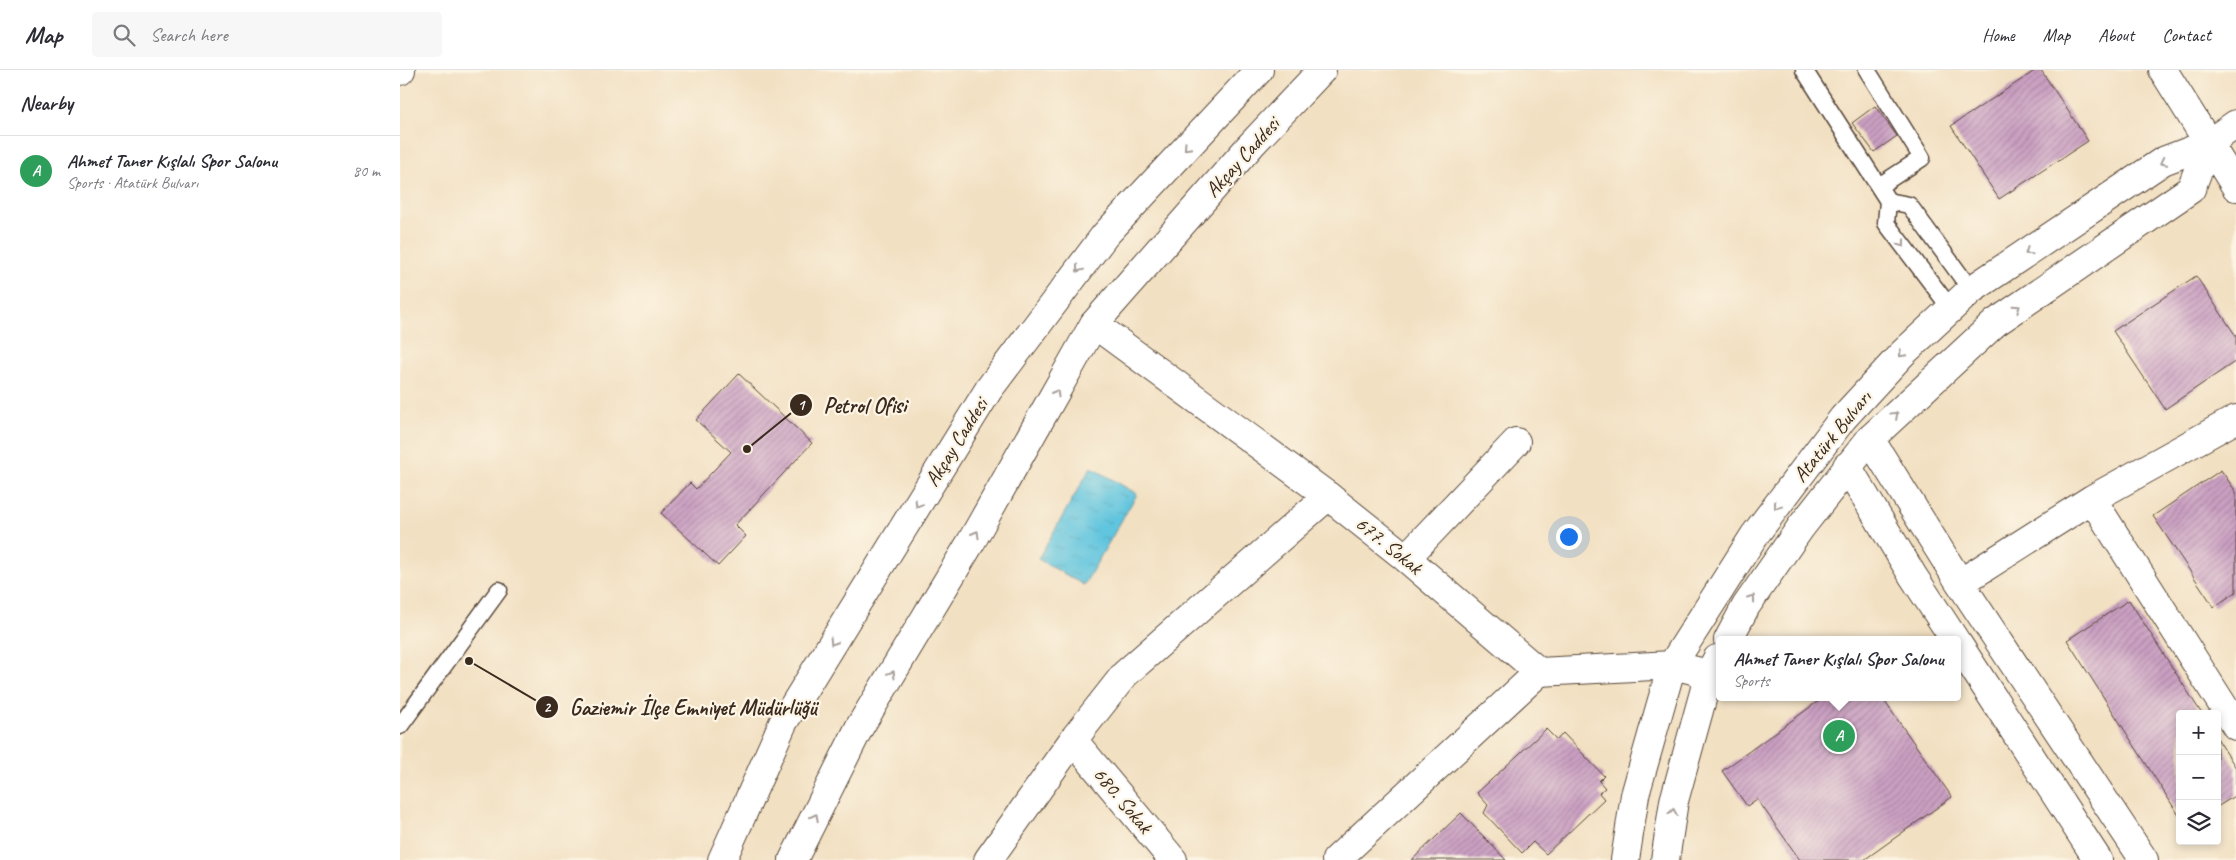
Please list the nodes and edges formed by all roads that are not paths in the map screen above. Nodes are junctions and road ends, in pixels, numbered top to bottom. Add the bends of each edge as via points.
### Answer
1 (1242, 70) edge
2 (1258, 70) edge
3 (1322, 70) edge
4 (1339, 70) edge
5 (1804, 70) edge
6 (1867, 70) edge
7 (2163, 70) edge
8 (1220, 112) junction
9 (2236, 124) edge
10 (2208, 144) junction
11 (1251, 146) junction
12 (1878, 186) junction
13 (2236, 186) edge
14 (1888, 201) junction
15 (1971, 290) junction
16 (1951, 308) junction
17 (1094, 324) junction
18 (1985, 332) junction
19 (2236, 419) edge
20 (1870, 439) junction
21 (1516, 442) dead end
22 (1848, 466) junction
23 (1328, 496) junction
24 (2092, 500) junction
25 (1406, 558) junction
26 (1960, 583) junction
27 (500, 590) dead end
28 (1730, 636) edge
29 (1952, 636) edge
30 (1961, 649) edge
31 (1714, 663) edge
32 (1672, 665) junction
33 (1539, 672) junction
34 (400, 726) edge
35 (2236, 726) edge
36 (1073, 740) junction
37 (722, 860) edge
38 (793, 860) edge
39 (988, 860) edge
40 (1173, 860) edge
41 (1336, 860) edge
42 (1625, 860) edge
43 (1665, 860) edge
44 (2098, 860) edge
45 (2144, 860) edge

1 - 8 main road
2 - 8 main road, Akçay Caddesi
3 - 11 main road, Akçay Caddesi
4 - 11 main road
5 - 12 lane
6 - 12 lane via 1922,158
7 - 10 main road
8 -> 37 main road, Akçay Caddesi via 1105,235 989,389 783,723
9 - 10 main road
10 - 13 main road
10 -> 15 main road, Atatürk Bulvarı via 2162,161
18 -> 10 main road, Atatürk Bulvarı via 2191,189
11 - 17 main road, Akçay Caddesi
12 - 14 lane
14 - 15 lane via 1909,205
14 -> 16 lane via 1886,223
15 - 16 main road, Atatürk Bulvarı
15 - 18 main road
16 - 18 main road
16 -> 32 main road, Atatürk Bulvarı via 1902,354 1843,418 1754,536
17 - 23 main road, 677. Sokak
38 -> 17 main road, Akçay Caddesi via 859,728 971,542
20 -> 18 main road, Atatürk Bulvarı
19 - 24 main road
20 - 22 main road, Atatürk Bulvarı
20 - 26 main road
21 - 25 main road
28 -> 22 main road, Atatürk Bulvarı via 1746,606
22 - 29 main road
23 - 25 main road, 677. Sokak
23 - 36 main road via 1126,674
24 - 26 main road
24 - 35 main road
25 - 33 main road, 677. Sokak
26 - 45 main road
27 - 34 lane
30 - 44 main road
31 - 32 main road
43 -> 31 main road via 1674,801
32 - 33 main road
32 - 42 main road, Atatürk Bulvarı via 1635,795
33 - 41 main road
36 - 39 main road
36 - 40 main road, 680. Sokak

